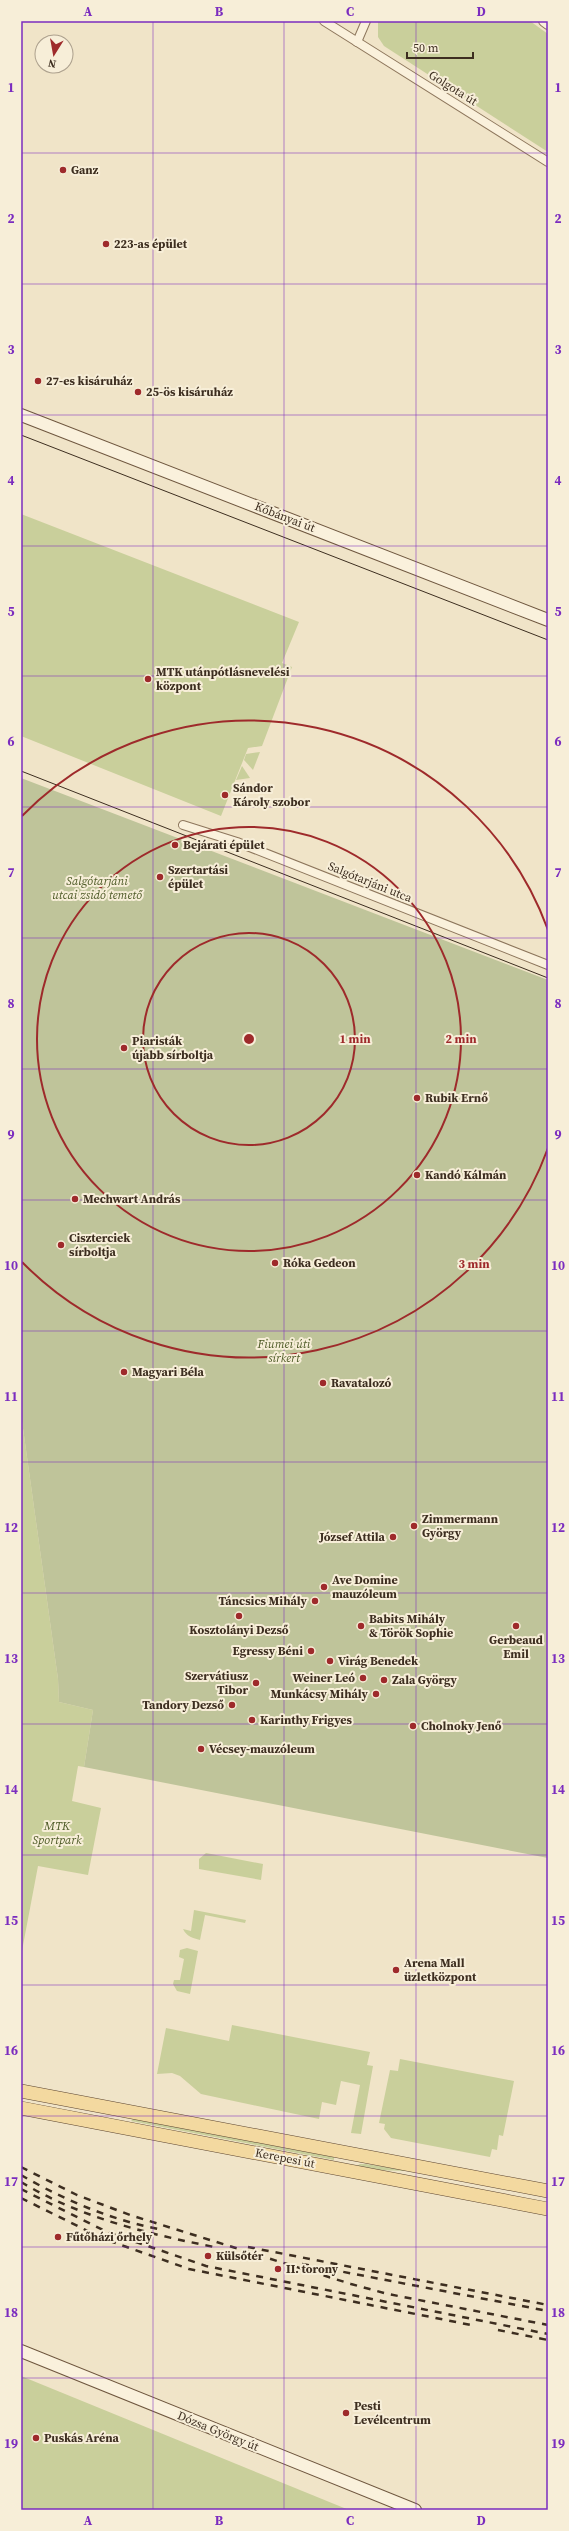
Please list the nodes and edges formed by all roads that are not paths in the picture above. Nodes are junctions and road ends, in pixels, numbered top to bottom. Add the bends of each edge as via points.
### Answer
1 (324, 21) edge
2 (366, 21) edge
3 (544, 21) edge
4 (548, 24) edge
5 (357, 42) junction
6 (548, 162) edge
7 (21, 415) edge
8 (548, 620) edge
9 (183, 825) dead end
10 (548, 964) edge
11 (21, 2091) edge
12 (21, 2108) edge
13 (548, 2190) edge
14 (548, 2210) edge
15 (21, 2351) edge
16 (416, 2510) edge

1 - 5 street, Golgota út
2 - 5 street
3 - 4 street
5 - 6 street, Golgota út
7 - 8 main road, Kőbányai út
9 - 10 street, Salgótarjáni utca via 237,842
11 - 13 main road, Kerepesi út
12 - 14 main road, Kerepesi út
15 - 16 main road, Dózsa György út

